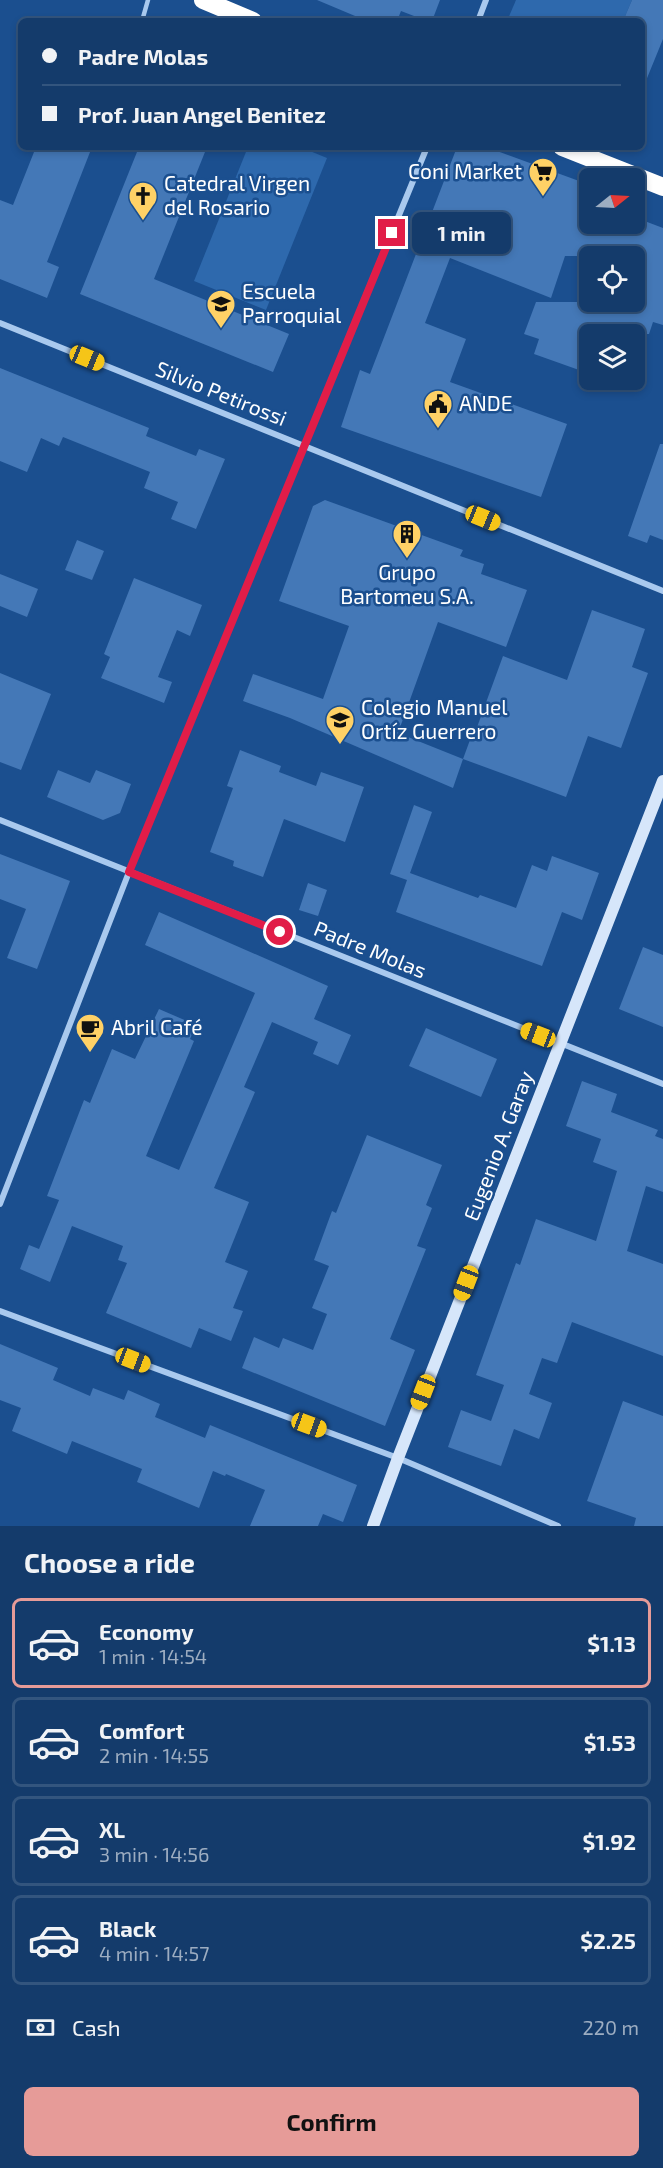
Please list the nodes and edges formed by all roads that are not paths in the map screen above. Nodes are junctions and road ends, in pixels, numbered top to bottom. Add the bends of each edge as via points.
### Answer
1 (148, 0) edge
2 (203, 0) edge
3 (486, 0) edge
4 (143, 18) edge
5 (246, 18) edge
6 (479, 18) edge
7 (427, 150) edge
8 (570, 150) edge
9 (663, 187) edge
10 (0, 323) edge
11 (305, 446) junction
12 (663, 591) edge
13 (663, 782) edge
14 (0, 820) edge
15 (129, 872) junction
16 (560, 1043) junction
17 (663, 1084) edge
18 (0, 1204) edge
19 (0, 1311) edge
20 (398, 1458) junction
21 (373, 1526) edge
22 (558, 1526) edge

1 - 4 lane
2 - 5 highway
3 - 6 street
7 - 11 street
8 - 9 highway
10 - 11 street, Silvio Petirossi
11 - 12 street, Silvio Petirossi
11 - 15 street
13 - 16 street, Eugenio A. Garay
14 - 15 street, Padre Molas
15 - 16 street, Padre Molas
15 - 18 street
16 - 17 street, Padre Molas
16 - 20 street, Eugenio A. Garay
19 - 20 street
20 - 21 street, Eugenio A. Garay
20 - 22 street

